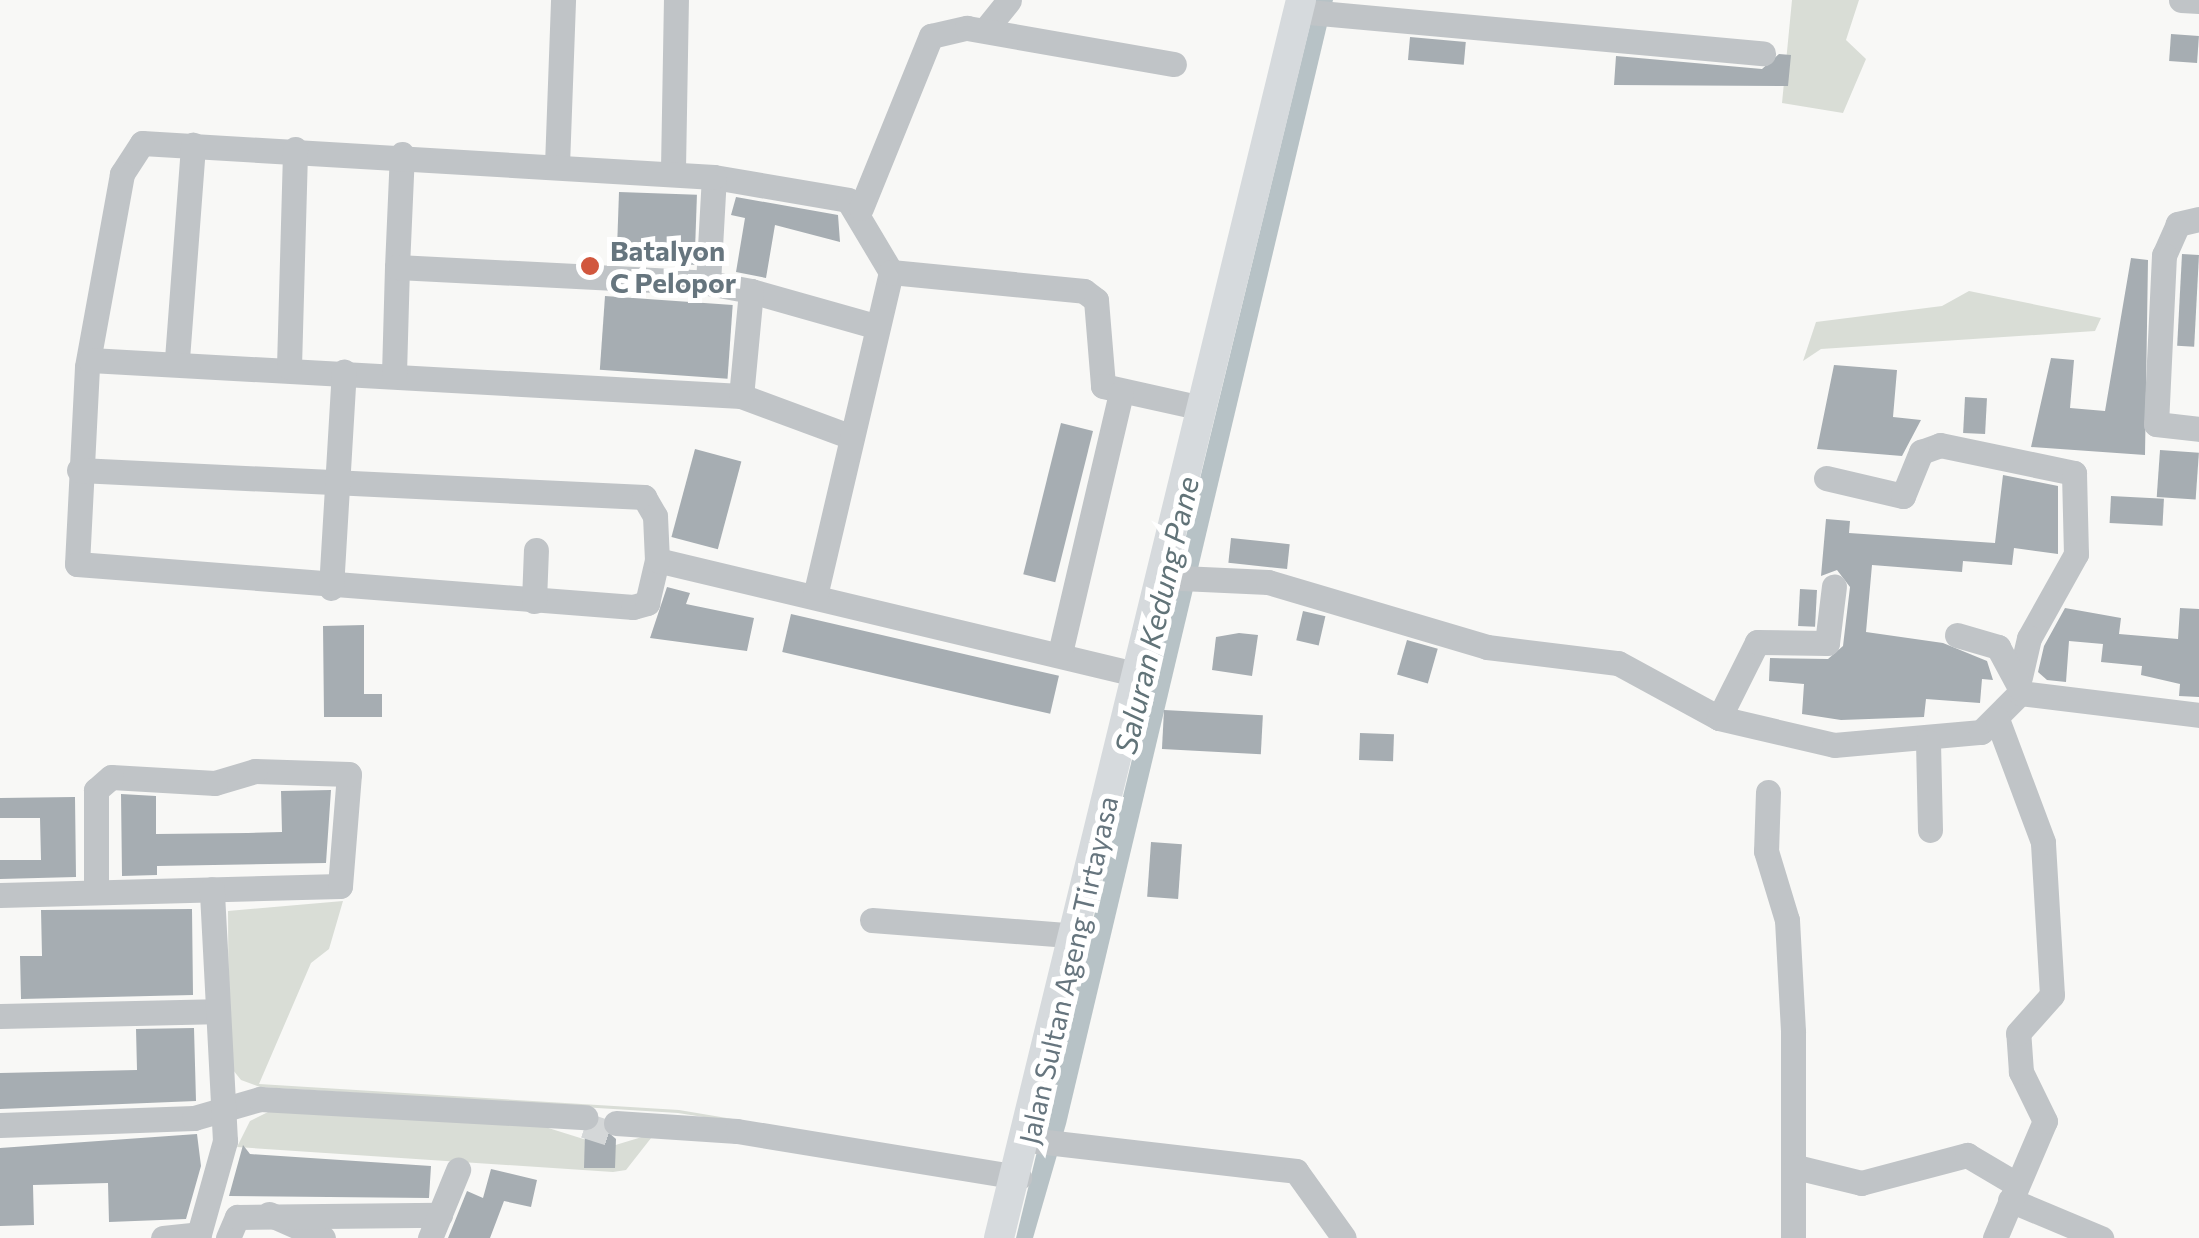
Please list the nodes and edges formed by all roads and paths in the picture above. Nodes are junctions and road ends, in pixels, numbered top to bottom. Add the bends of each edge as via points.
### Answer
1 (563, 0) edge
2 (676, 0) edge
3 (1009, 0) edge
4 (2181, 0) edge
5 (2199, 1) edge
6 (1302, 7) edge
7 (986, 30) junction
8 (1763, 53) dead end
9 (1174, 64) dead end
10 (193, 145) junction
11 (295, 149) junction
12 (402, 154) junction
13 (556, 165) junction
14 (673, 169) junction
15 (714, 177) junction
16 (861, 208) junction
17 (2199, 219) edge
18 (397, 267) junction
19 (892, 272) junction
20 (708, 283) junction
21 (751, 291) junction
22 (875, 326) junction
23 (177, 359) junction
24 (90, 360) junction
25 (289, 367) junction
26 (344, 371) junction
27 (394, 374) junction
28 (1122, 393) junction
29 (741, 396) junction
30 (1202, 408) junction
31 (2199, 429) edge
32 (852, 438) junction
33 (79, 470) junction
34 (1826, 478) dead end
35 (338, 484) junction
36 (536, 550) dead end
37 (656, 560) junction
38 (1166, 577) junction
39 (1834, 586) dead end
40 (331, 588) junction
41 (815, 596) junction
42 (534, 601) junction
43 (1957, 634) dead end
44 (1060, 652) junction
45 (1135, 674) junction
46 (2020, 685) junction
47 (2199, 715) edge
48 (1719, 718) junction
49 (1997, 719) junction
50 (1928, 742) junction
51 (1768, 792) dead end
52 (1930, 830) dead end
53 (212, 889) junction
54 (96, 892) junction
55 (0, 895) edge
56 (872, 920) dead end
57 (1078, 936) junction
58 (214, 1011) junction
59 (0, 1016) edge
60 (224, 1106) junction
61 (586, 1121) tunnel mouth
62 (0, 1125) edge
63 (616, 1129) tunnel mouth
64 (1045, 1142) junction
65 (1796, 1166) junction
66 (458, 1170) dead end
67 (1019, 1178) junction
68 (2013, 1192) junction
69 (269, 1214) junction
70 (435, 1227) edge
71 (162, 1238) edge
72 (228, 1238) edge
73 (323, 1238) edge
74 (999, 1238) edge
75 (1344, 1238) edge
76 (1792, 1238) edge
77 (1995, 1238) edge
78 (2101, 1238) edge

1 - 13 street
2 - 14 street
3 - 7 street
4 - 5 street
6 - 8 street
6 - 30 main road, Jalan Sultan Ageng Tirtayasa
7 - 9 street
7 - 16 street via 931,36
10 - 11 street
10 - 23 street
10 - 24 street via 142,142 126,160
11 - 12 street
11 - 25 street
12 - 13 street
12 - 18 street
13 - 14 street
14 - 15 street
15 - 16 street via 836,195
15 - 20 street
16 - 19 street
17 - 31 street via 2178,224 2164,255 2156,424
18 - 20 street
18 - 27 street
19 - 22 street
19 - 28 street via 1084,291 1098,311 1098,372
20 - 21 street
21 - 22 street
21 - 29 street
22 - 32 street
23 - 24 street
23 - 25 street
24 - 33 street
25 - 26 street
26 - 27 street
26 - 35 street
27 - 29 street
28 - 30 street
28 - 44 street
29 - 32 street
30 - 38 main road, Jalan Sultan Ageng Tirtayasa
32 - 41 street
33 - 35 street
33 - 40 street via 74,550 87,569
34 - 46 street via 1903,496 1921,452 1940,444 2074,474 2076,554 2029,638
35 - 37 street via 644,498 655,516
35 - 40 street
36 - 42 street
37 - 41 street
37 - 42 street via 647,603
38 - 45 main road, Jalan Sultan Ageng Tirtayasa
38 - 48 street via 1305,590 1486,646 1618,663
39 - 48 street via 1827,643 1757,642
40 - 42 street
41 - 44 street
43 - 46 street via 1998,646
44 - 45 street
45 - 57 main road, Jalan Sultan Ageng Tirtayasa
46 - 47 street
46 - 49 street
48 - 50 street via 1834,746
49 - 50 street via 1981,732
49 - 68 street via 2043,842 2052,995 2018,1033 2021,1072 2045,1121
50 - 52 street
51 - 65 street via 1766,851 1786,920
53 - 54 street
53 - 54 street via 340,886 349,774 255,771 215,782 110,776 96,790
53 - 58 street
54 - 55 street
56 - 57 street
57 - 64 main road, Jalan Sultan Ageng Tirtayasa
58 - 59 street
58 - 60 street
60 - 61 street via 260,1099
60 - 62 street via 194,1118
60 - 71 street via 204,1226
63 - 67 street via 654,1120
64 - 67 main road, Jalan Sultan Ageng Tirtayasa
64 - 75 street via 1296,1171
65 - 68 street via 1862,1183 1968,1154
65 - 76 street
66 - 70 street
67 - 74 main road, Jalan Sultan Ageng Tirtayasa
68 - 77 street
68 - 78 street
69 - 70 street
69 - 72 street via 237,1217
69 - 73 street

